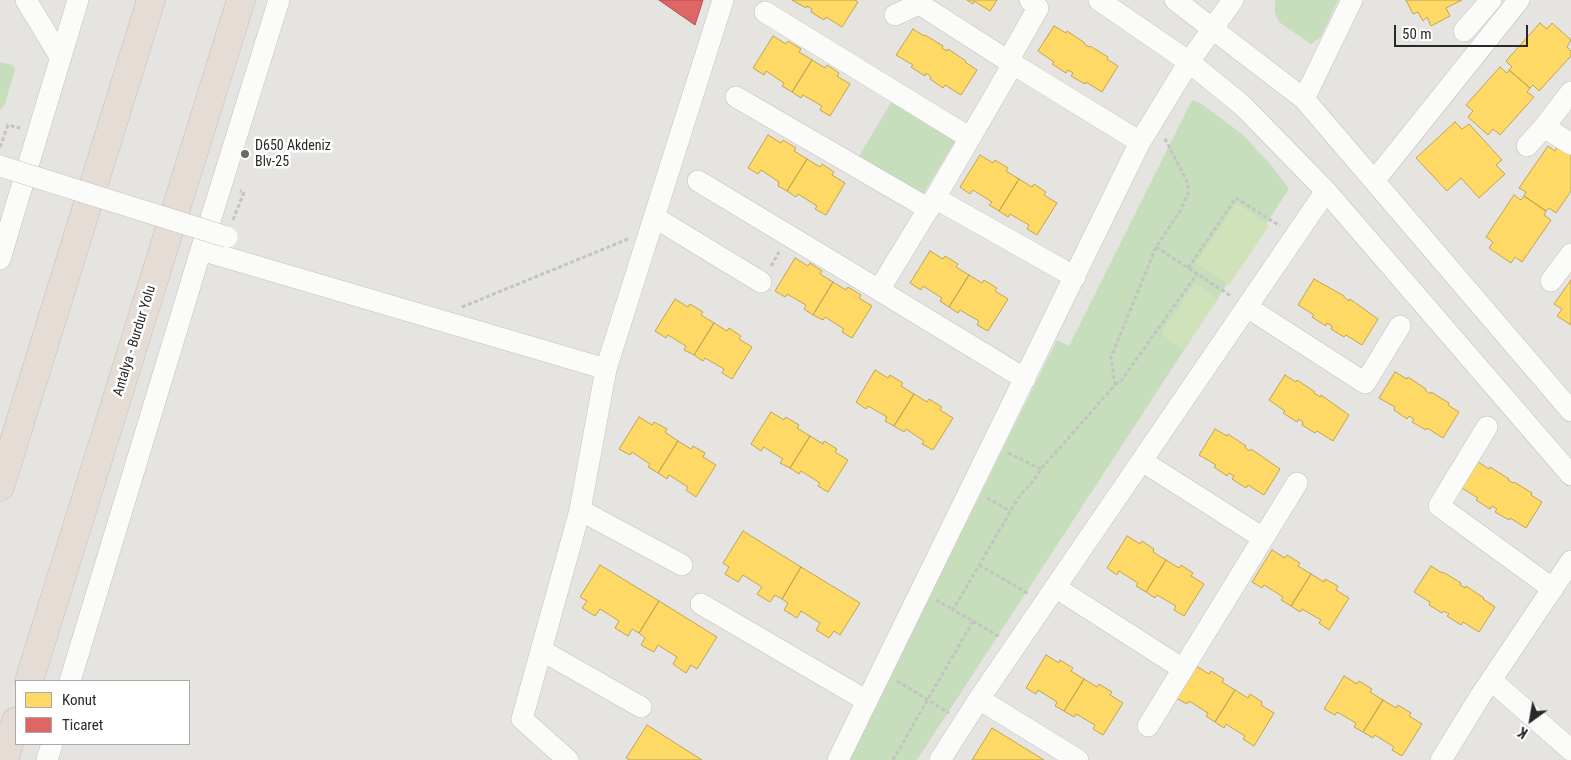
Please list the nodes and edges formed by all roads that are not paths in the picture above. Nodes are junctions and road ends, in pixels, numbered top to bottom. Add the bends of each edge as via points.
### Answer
1 (26, 0) edge
2 (78, 0) edge
3 (151, 0) edge
4 (241, 0) edge
5 (256, 0) edge
6 (279, 0) edge
7 (723, 0) edge
8 (1030, 0) edge
9 (1099, 0) edge
10 (1175, 0) edge
11 (1233, 0) edge
12 (1352, 0) edge
13 (1491, 0) edge
14 (1519, 0) edge
15 (916, 2) edge
16 (765, 12) dead end
17 (895, 16) dead end
18 (1212, 29) junction
19 (1464, 31) dead end
20 (61, 58) junction
21 (1011, 62) junction
22 (1189, 62) junction
23 (1571, 92) edge
24 (736, 97) dead end
25 (1304, 99) junction
26 (1544, 127) junction
27 (970, 138) junction
28 (1140, 142) junction
29 (1571, 144) edge
30 (1527, 146) dead end
31 (193, 154) junction
32 (0, 166) edge
33 (698, 181) dead end
34 (1374, 181) junction
35 (1326, 190) junction
36 (932, 204) junction
37 (652, 223) junction
38 (227, 238) road end
39 (201, 250) junction
40 (1571, 254) edge
41 (0, 259) edge
42 (1075, 277) junction
43 (1551, 281) dead end
44 (761, 282) road end
45 (879, 290) junction
46 (1247, 307) junction
47 (1400, 326) dead end
48 (606, 369) junction
49 (1025, 378) junction
50 (1571, 411) edge
51 (1487, 427) dead end
52 (1142, 461) junction
53 (1571, 475) edge
54 (1297, 483) dead end
55 (0, 487) edge
56 (580, 510) junction
57 (1263, 538) junction
58 (1571, 561) edge
59 (682, 565) dead end
60 (1552, 589) junction
61 (1050, 595) junction
62 (701, 604) dead end
63 (541, 650) junction
64 (1182, 669) junction
65 (29, 680) edge
66 (70, 680) edge
67 (1491, 680) junction
68 (979, 699) junction
69 (867, 701) junction
70 (641, 707) dead end
71 (15, 724) edge
72 (1148, 726) dead end
73 (52, 745) edge
74 (1571, 750) edge
75 (4, 760) edge
76 (47, 760) edge
77 (568, 760) edge
78 (838, 760) edge
79 (940, 760) edge
80 (1078, 760) edge
81 (1441, 760) edge

1 - 20 street
2 - 20 street
3 - 55 highway
4 - 31 highway, Antalya - Burdur Yolu
5 - 31 highway via 230,77
6 - 39 street
7 - 37 street
8 - 21 street via 1038,8
9 - 22 street
10 - 18 street
11 - 18 street
12 - 25 street
13 - 19 street
14 - 34 street
15 - 17 street
15 - 21 street
16 - 27 street
18 - 22 street
18 - 25 street
20 - 41 street
21 - 27 street
21 - 28 street
22 - 28 street
22 - 35 street via 1242,105
23 - 26 street
24 - 36 street
25 - 34 street
26 - 29 street
26 - 30 street
27 - 36 street
28 - 42 street
31 - 65 highway, Antalya - Burdur Yolu
32 - 38 street, bridge
33 - 45 street
34 - 50 street
35 - 46 street
35 - 53 street
36 - 42 street
36 - 45 street
37 - 44 street
37 - 48 street
39 - 48 street
39 - 66 street
40 - 43 street
42 - 49 street
45 - 49 street
46 - 47 street via 1365,383
46 - 52 street
48 - 56 street
49 - 69 street
51 - 60 street via 1439,506
52 - 57 street
52 - 61 street
54 - 57 street
56 - 59 street
56 - 63 street
57 - 64 street
58 - 60 street
60 - 67 street
61 - 64 street
61 - 68 street
62 - 69 street
63 - 70 street
63 - 77 street via 522,720
64 - 72 street
67 - 74 street
67 - 81 street
68 - 79 street
68 - 80 street
69 - 78 street
71 - 75 highway
73 - 76 street

